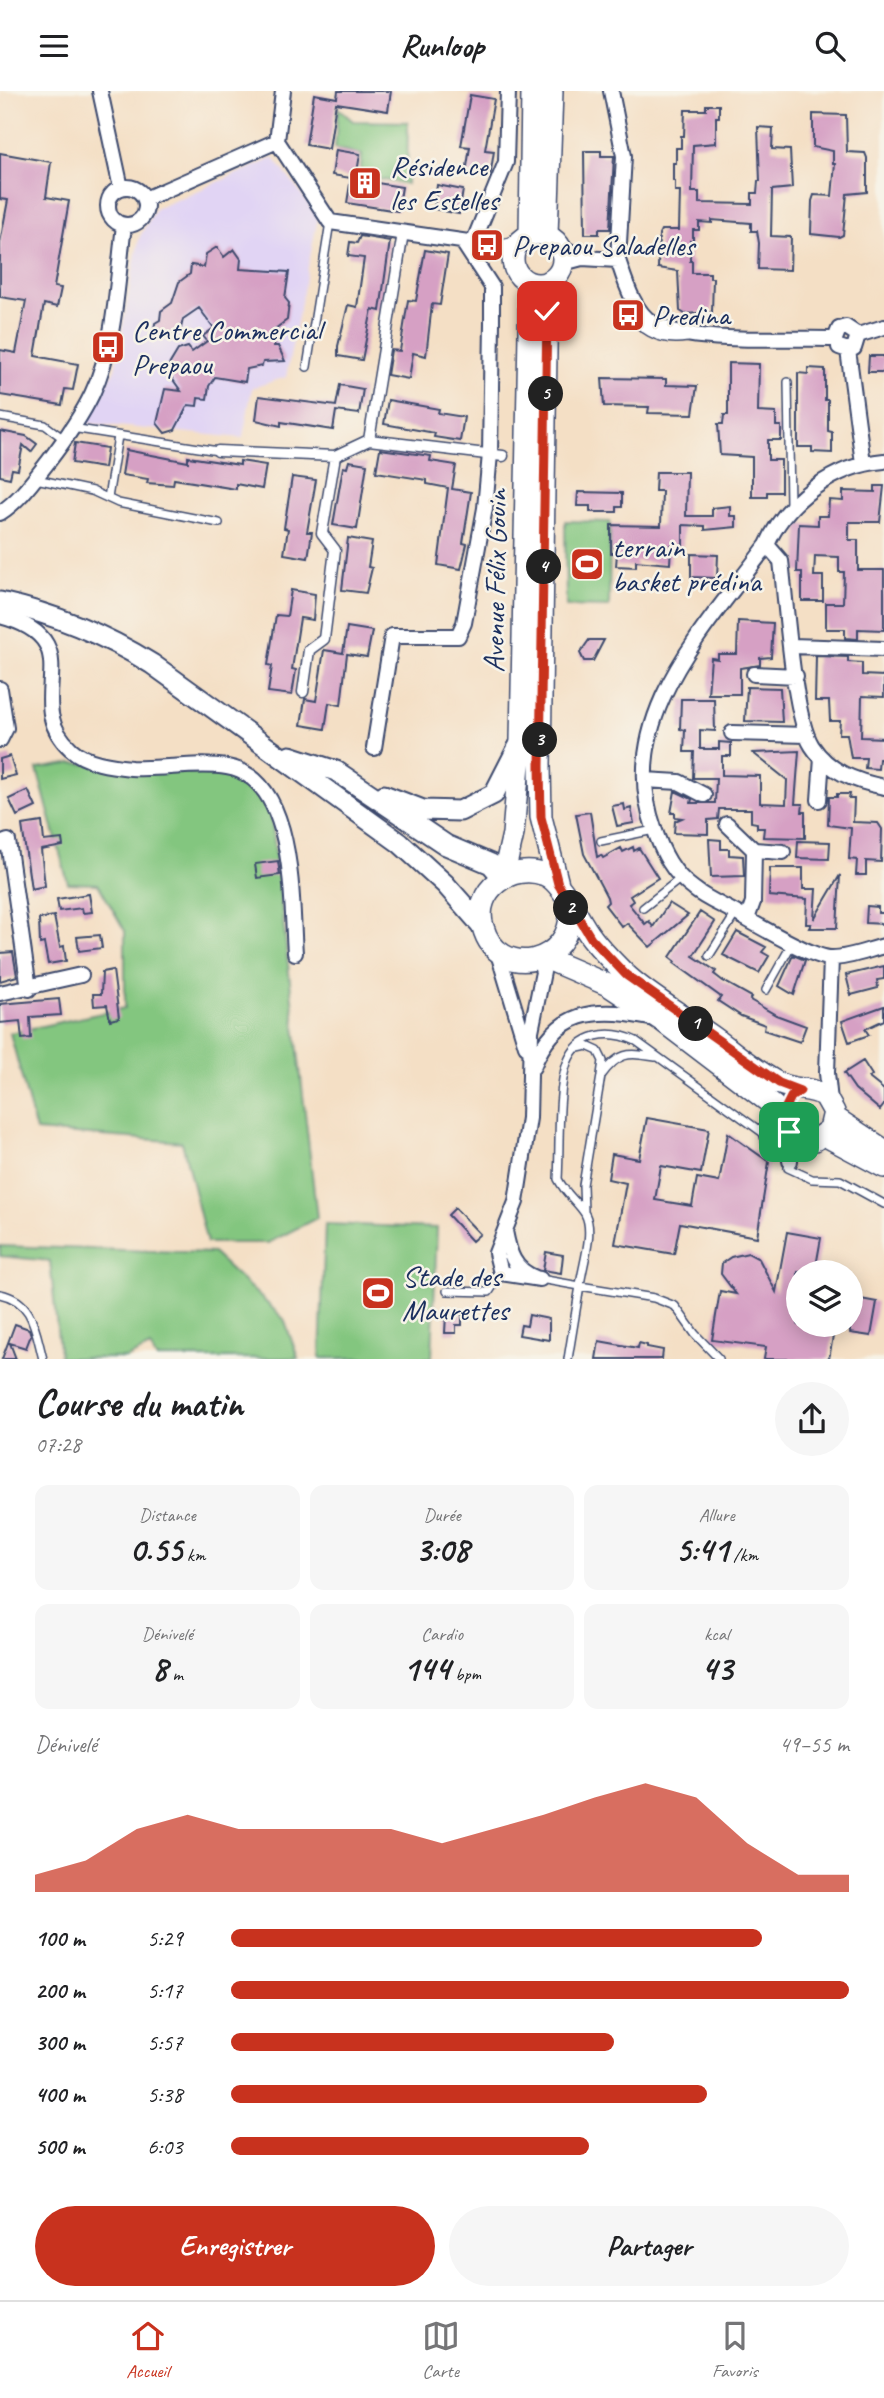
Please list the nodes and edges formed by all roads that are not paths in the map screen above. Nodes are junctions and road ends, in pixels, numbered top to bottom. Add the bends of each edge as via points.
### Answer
1 (100, 91) edge
2 (283, 91) edge
3 (508, 91) edge
4 (532, 91) edge
5 (552, 91) edge
6 (611, 91) edge
7 (277, 141) junction
8 (121, 188) junction
9 (145, 199) junction
10 (330, 222) junction
11 (124, 225) junction
12 (403, 233) junction
13 (467, 242) junction
14 (539, 248) junction
15 (618, 260) junction
16 (538, 283) junction
17 (884, 327) edge
18 (858, 335) junction
19 (835, 339) junction
20 (848, 350) junction
21 (307, 367) dead end
22 (788, 382) dead end
23 (0, 417) edge
24 (68, 434) junction
25 (118, 436) junction
26 (369, 440) junction
27 (218, 451) joint
28 (496, 455) junction
29 (334, 456) junction
30 (884, 461) edge
31 (863, 463) junction
32 (35, 479) junction
33 (108, 498) junction
34 (790, 505) junction
35 (0, 513) edge
36 (219, 523) dead end
37 (766, 545) junction
38 (0, 602) edge
39 (0, 616) edge
40 (792, 646) junction
41 (884, 649) edge
42 (754, 674) dead end
43 (796, 676) junction
44 (0, 689) edge
45 (303, 692) dead end
46 (732, 733) dead end
47 (806, 735) junction
48 (0, 740) edge
49 (521, 740) junction
50 (267, 745) junction
51 (374, 748) dead end
52 (822, 758) junction
53 (645, 779) junction
54 (360, 786) junction
55 (884, 787) edge
56 (704, 796) dead end
57 (819, 800) dead end
58 (727, 824) dead end
59 (654, 830) junction
60 (601, 841) dead end
61 (0, 844) edge
62 (754, 850) junction
63 (783, 852) dead end
64 (681, 877) junction
65 (503, 878) junction
66 (558, 884) junction
67 (570, 907) junction
68 (643, 908) dead end
69 (741, 916) junction
70 (482, 926) junction
71 (793, 942) junction
72 (884, 946) edge
73 (497, 950) junction
74 (295, 953) dead end
75 (709, 956) dead end
76 (541, 958) junction
77 (831, 958) junction
78 (81, 975) dead end
79 (29, 989) junction
80 (766, 990) dead end
81 (0, 993) edge
82 (661, 1020) junction
83 (578, 1048) junction
84 (659, 1057) junction
85 (531, 1072) junction
86 (601, 1076) junction
87 (810, 1116) junction
88 (884, 1150) edge
89 (769, 1154) dead end
90 (790, 1161) joint
91 (884, 1167) edge
92 (884, 1204) edge
93 (584, 1212) junction
94 (505, 1229) junction
95 (510, 1255) junction
96 (501, 1273) junction
97 (540, 1279) junction
98 (580, 1286) junction
99 (447, 1291) dead end
100 (0, 1294) edge
101 (43, 1359) edge
102 (568, 1359) edge
103 (719, 1359) edge

1 - 8 street
2 - 7 street
3 - 13 street via 506,162
4 - 14 main road
5 - 14 main road
6 - 15 street via 624,156
7 - 9 street
7 - 10 street
8 - 9 street via 132,188
8 - 11 street via 111,196 108,208 113,219
9 - 11 street via 144,215 136,223
10 - 12 street
10 - 21 lane
11 - 24 street via 108,347 92,394
12 - 13 street
12 - 26 street
13 - 14 street
13 - 28 street via 492,287
14 - 15 street
14 - 16 main road via 554,278
14 - 16 main road via 517,274
15 - 19 street via 634,298 653,324 702,336
16 - 49 main road, Avenue Félix Gouin
16 - 66 main road, Avenue Félix Gouin via 541,817
17 - 18 street
18 - 19 street via 846,327
18 - 20 street via 856,345
19 - 20 street
20 - 31 street
22 - 34 lane
23 - 24 lane
24 - 25 lane
24 - 32 street
25 - 27 lane
25 - 33 lane
26 - 28 street
26 - 29 street
27 - 29 street
28 - 51 street via 464,623 458,636 392,636
29 - 45 street via 322,533 334,550 324,639 309,650
30 - 31 street
31 - 34 street via 850,466
32 - 33 lane
32 - 35 street
33 - 36 lane
34 - 37 street
37 - 40 street via 781,561
37 - 53 street via 683,659 657,705 648,730
38 - 50 main road via 70,621 115,641
39 - 74 street via 35,629 48,643 52,729 72,751 90,761 126,767 229,767 256,779 276,806 286,849
40 - 41 street
40 - 43 street
42 - 43 street
43 - 47 street
44 - 48 street via 6,728
46 - 47 street
47 - 52 street
49 - 54 main road via 494,794 460,811 423,810
49 - 65 main road, Avenue Félix Gouin via 513,834
50 - 54 main road via 336,771
50 - 70 main road via 400,843
52 - 55 street via 848,778
52 - 57 street
53 - 56 street via 679,782
53 - 59 street
54 - 65 main road via 446,845 491,864
58 - 62 street
59 - 60 lane
59 - 64 street
61 - 79 street via 8,841
62 - 63 street
62 - 69 street via 752,902
64 - 68 lane
64 - 69 street via 694,890
65 - 66 main road via 531,871
65 - 70 main road, Avenue Félix Gouin via 483,902
66 - 67 main road, Avenue Félix Gouin
67 - 76 main road via 564,940
67 - 87 main road, Avenue Félix Gouin via 626,975 779,1083
69 - 71 street
69 - 75 lane
70 - 73 main road
71 - 77 street
71 - 80 lane
72 - 77 street
73 - 76 main road, Avenue Félix Gouin via 524,961
73 - 85 street
76 - 82 main road, Avenue Félix Gouin via 608,985
76 - 85 street via 543,972 531,1031
77 - 87 street via 827,1073
78 - 79 street
79 - 81 street
82 - 85 street via 608,1010 587,1013 555,1029
82 - 87 main road, Avenue Félix Gouin via 774,1106
83 - 84 lane via 600,1033 619,1033
83 - 86 lane via 598,1051 603,1061
83 - 93 lane via 567,1063 558,1179 566,1196
84 - 86 lane via 628,1053 611,1062
84 - 89 lane via 763,1133
85 - 94 street via 516,1202
86 - 93 lane via 583,1185
87 - 88 main road, Avenue Félix Gouin
87 - 90 street
87 - 91 main road, Avenue Félix Gouin
90 - 92 lane via 788,1168 812,1179 840,1180
93 - 98 lane via 589,1224
94 - 95 street
94 - 96 street via 496,1253
95 - 96 lane
95 - 97 street via 517,1266
96 - 97 street
96 - 99 lane via 489,1292
97 - 98 lane
98 - 102 lane
98 - 103 lane via 674,1305
100 - 101 lane via 23,1304 36,1322

